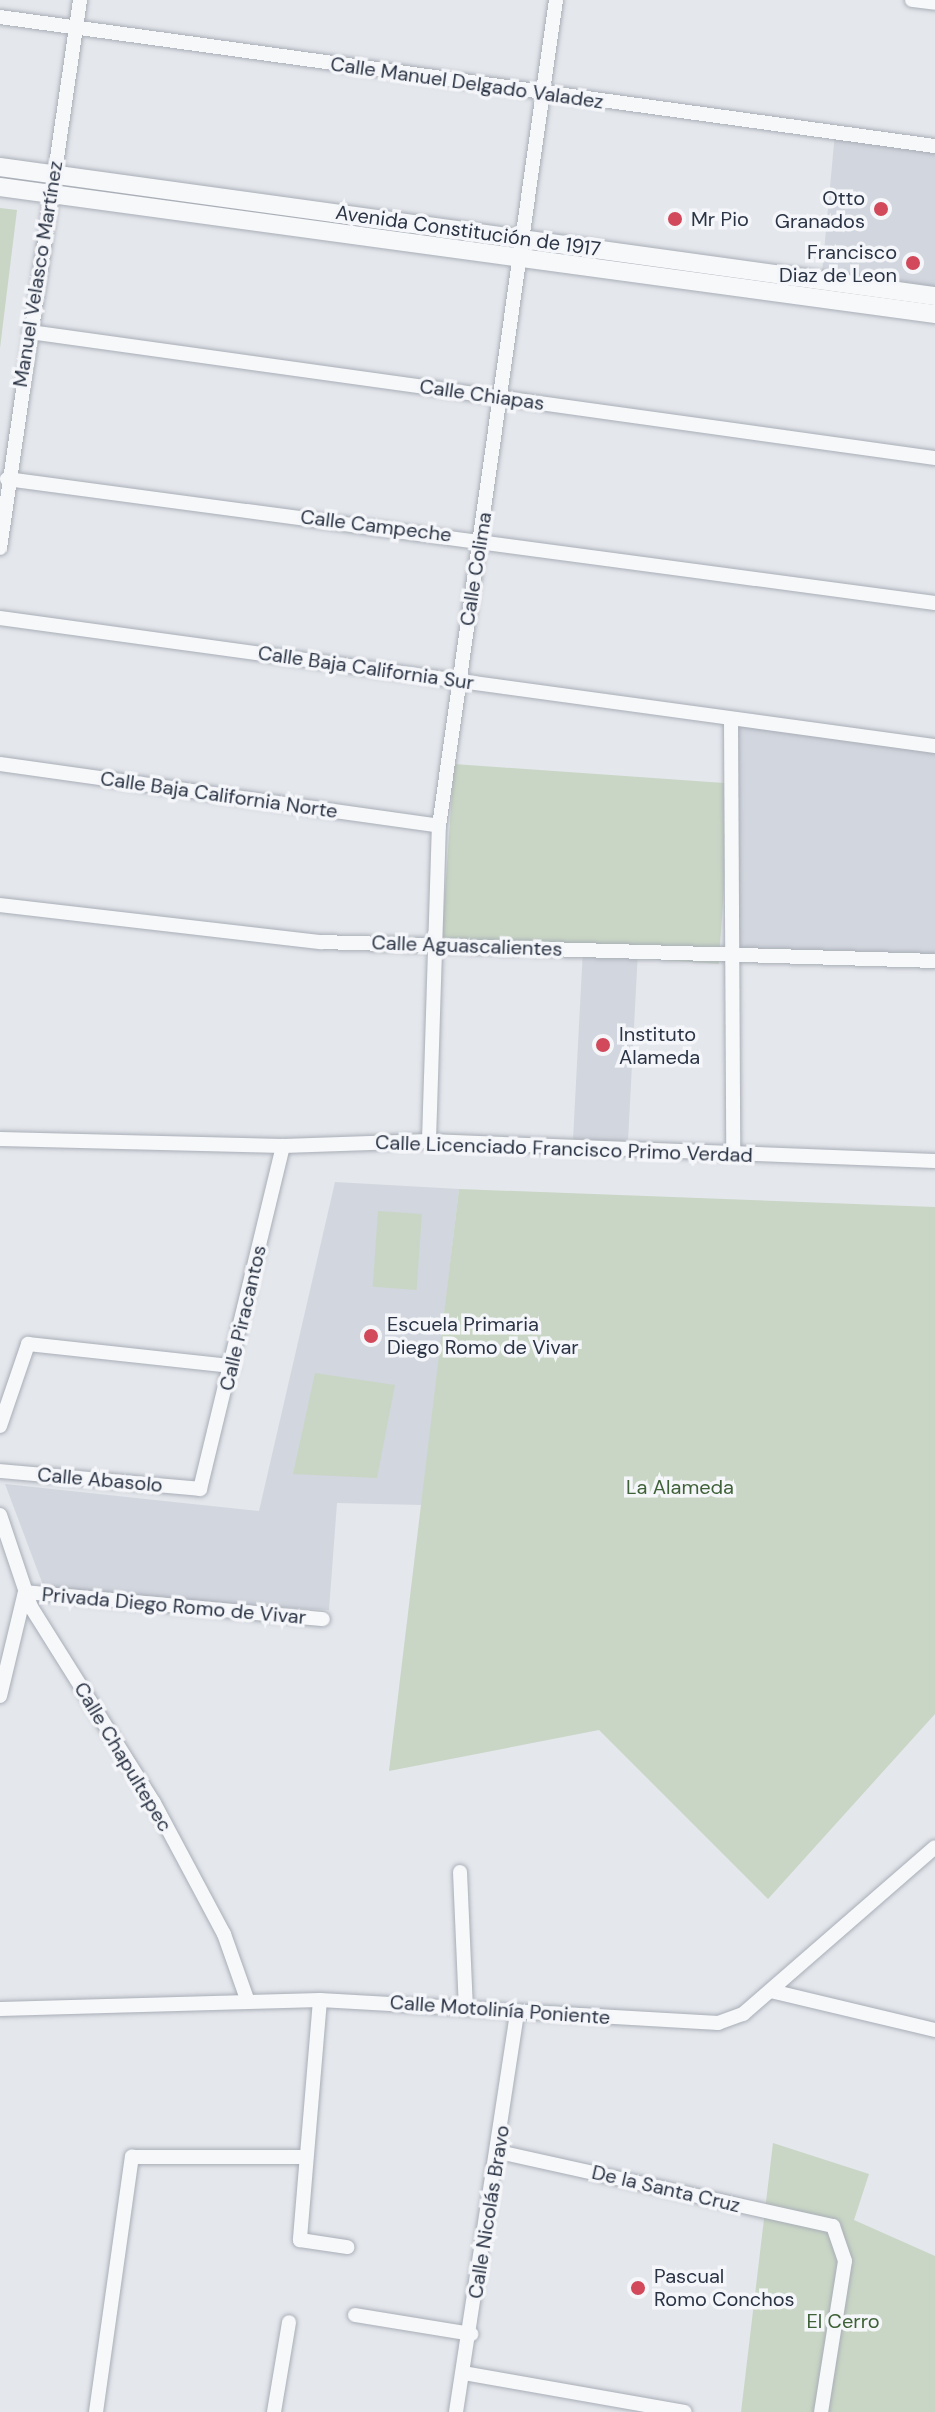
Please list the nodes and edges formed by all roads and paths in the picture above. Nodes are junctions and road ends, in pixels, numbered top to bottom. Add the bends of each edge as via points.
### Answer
1 (80, 0) edge
2 (556, 0) edge
3 (912, 0) edge
4 (935, 3) edge
5 (0, 17) edge
6 (75, 29) junction
7 (545, 95) junction
8 (935, 146) edge
9 (0, 167) edge
10 (53, 183) junction
11 (0, 187) edge
12 (520, 248) junction
13 (935, 296) edge
14 (935, 314) edge
15 (30, 332) junction
16 (503, 398) junction
17 (935, 458) edge
18 (7, 479) junction
19 (481, 539) junction
20 (0, 548) edge
21 (935, 603) edge
22 (0, 618) edge
23 (459, 680) junction
24 (731, 719) junction
25 (935, 746) edge
26 (0, 764) edge
27 (439, 826) junction
28 (0, 905) edge
29 (432, 944) junction
30 (732, 955) junction
31 (935, 961) edge
32 (0, 1139) edge
33 (429, 1141) junction
34 (283, 1146) junction
35 (733, 1153) junction
36 (935, 1161) edge
37 (232, 1366) junction
38 (0, 1426) edge
39 (0, 1471) edge
40 (200, 1489) joint
41 (0, 1515) edge
42 (25, 1592) junction
43 (323, 1619) dead end
44 (0, 1696) edge
45 (935, 1847) edge
46 (460, 1872) dead end
47 (771, 1991) junction
48 (247, 1999) junction
49 (320, 2000) junction
50 (466, 2008) junction
51 (0, 2009) edge
52 (517, 2012) junction
53 (935, 2030) edge
54 (499, 2152) junction
55 (306, 2157) junction
56 (347, 2247) dead end
57 (355, 2315) dead end
58 (289, 2322) dead end
59 (471, 2334) junction
60 (464, 2373) junction
61 (96, 2412) edge
62 (274, 2412) edge
63 (456, 2412) edge
64 (685, 2412) edge
65 (821, 2412) edge

1 - 6 street, Manuel Velasco Martínez
2 - 7 street, Calle Colima
3 - 4 street
5 - 6 street, Calle Manuel Delgado Valadez
6 - 7 street, Calle Manuel Delgado Valadez
6 - 10 street, Manuel Velasco Martínez
7 - 8 street, Calle Manuel Delgado Valadez
7 - 12 street, Calle Colima
9 - 10 street, Avenida Constitución de 1917
10 - 11 street, Avenida Constitución de 1917
10 - 12 street, Avenida Constitución de 1917
10 - 15 street, Manuel Velasco Martínez
12 - 13 street, Avenida Constitución de 1917
12 - 14 street, Avenida Constitución de 1917
12 - 16 street, Calle Colima
15 - 16 street, Calle Chiapas
15 - 18 street, Manuel Velasco Martínez
16 - 17 street, Calle Chiapas
16 - 19 street, Calle Colima
18 - 19 street, Calle Campeche
18 - 20 street, Manuel Velasco Martínez
19 - 21 street, Calle Campeche
19 - 23 street, Calle Colima
22 - 23 street, Calle Baja California Sur
23 - 24 street, Calle Baja California Sur
23 - 27 street, Calle Colima
24 - 25 street, Calle Baja California Sur
24 - 30 street
26 - 27 street, Calle Baja California Norte
27 - 29 street, Calle Colima
28 - 29 street, Calle Aguascalientes via 293,940
29 - 30 street, Calle Aguascalientes
29 - 33 street, Calle Colima
30 - 31 street, Calle Aguascalientes
30 - 35 street
32 - 34 street, Calle Licenciado Francisco Primo Verdad
33 - 34 street, Calle Licenciado Francisco Primo Verdad
33 - 35 street, Calle Licenciado Francisco Primo Verdad
34 - 37 street, Calle Piracantos
35 - 36 street, Calle Licenciado Francisco Primo Verdad
37 - 38 street via 28,1344
37 - 40 street, Calle Piracantos
39 - 40 street, Calle Abasolo
41 - 42 street, Calle Chapultepec
42 - 43 street, Privada Diego Romo de Vivar
42 - 44 street
42 - 48 street, Calle Chapultepec via 154,1803 224,1934
45 - 47 street, Calle Motolinía Poniente
46 - 50 street
47 - 52 street, Calle Motolinía Poniente via 731,2020
47 - 53 street
48 - 49 street, Calle Motolinía Poniente
48 - 51 street, Calle Motolinía Poniente
49 - 50 street, Calle Motolinía Poniente
49 - 55 street
50 - 52 street, Calle Motolinía Poniente
52 - 54 street, Calle Nicolás Bravo
54 - 59 street, Calle Nicolás Bravo
54 - 65 street, De la Santa Cruz via 833,2226 845,2261
55 - 56 street via 300,2240
55 - 61 street via 132,2157
57 - 59 street
58 - 62 street
59 - 60 street, Calle Nicolás Bravo
60 - 63 street, Calle Nicolás Bravo
60 - 64 street

